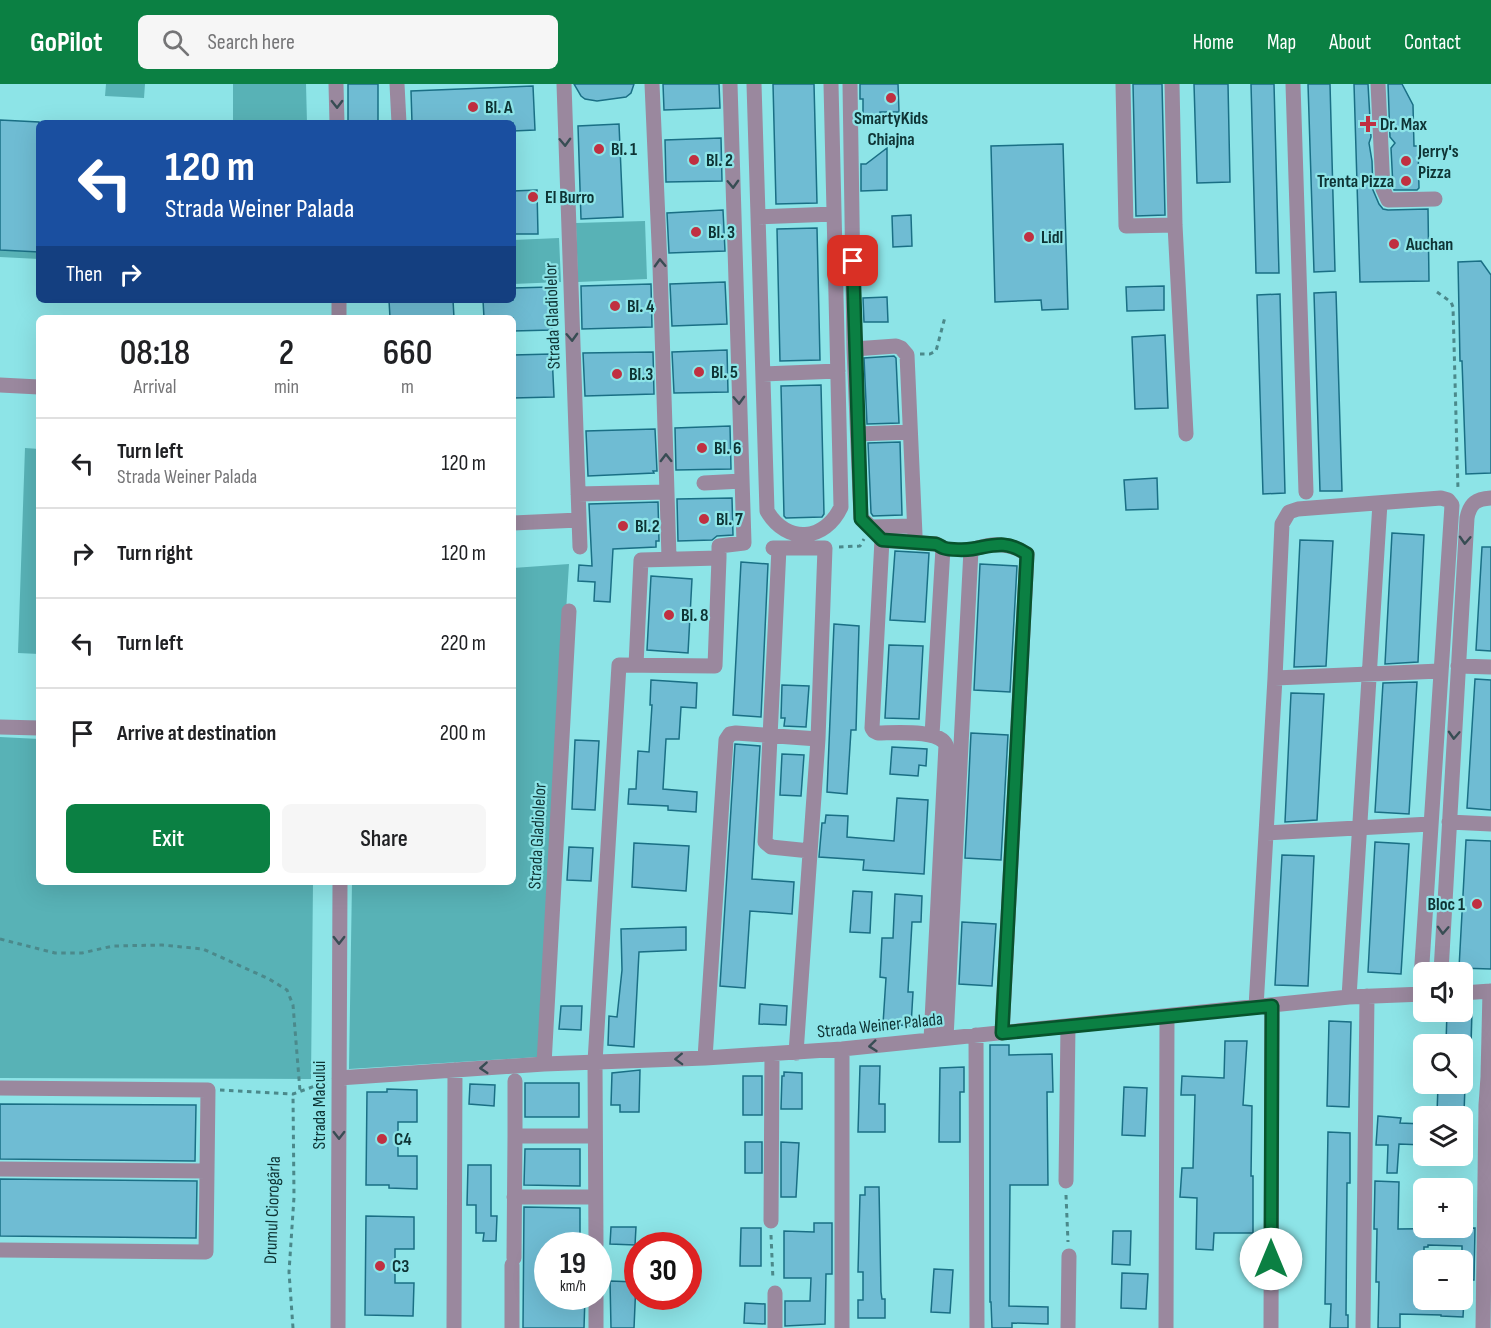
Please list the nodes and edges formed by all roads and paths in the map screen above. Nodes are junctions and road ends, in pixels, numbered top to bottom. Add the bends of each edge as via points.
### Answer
1 (336, 84) edge
2 (398, 84) edge
3 (564, 84) edge
4 (652, 84) edge
5 (730, 84) edge
6 (754, 84) edge
7 (831, 84) edge
8 (850, 84) edge
9 (1123, 84) edge
10 (1172, 84) edge
11 (1293, 84) edge
12 (1378, 84) edge
13 (337, 120) edge
14 (399, 120) edge
15 (1435, 199) dead end
16 (834, 214) junction
17 (758, 217) junction
18 (1175, 225) junction
19 (1437, 292) dead end
20 (945, 317) dead end
21 (854, 349) junction
22 (907, 355) junction
23 (838, 371) junction
24 (763, 374) junction
25 (0, 385) edge
26 (36, 387) edge
27 (910, 432) junction
28 (858, 434) junction
29 (1186, 434) dead end
30 (742, 481) junction
31 (704, 483) dead end
32 (667, 492) junction
33 (1306, 492) dead end
34 (578, 494) junction
35 (1459, 495) dead end
36 (1491, 498) edge
37 (1380, 503) junction
38 (579, 520) junction
39 (516, 523) edge
40 (914, 526) junction
41 (871, 527) junction
42 (882, 540) junction
43 (915, 542) junction
44 (580, 547) dead end
45 (825, 548) junction
46 (944, 548) junction
47 (971, 550) junction
48 (669, 558) junction
49 (719, 558) junction
50 (569, 611) dead end
51 (636, 665) junction
52 (1458, 666) junction
53 (1491, 667) edge
54 (1440, 671) junction
55 (1369, 674) junction
56 (1275, 678) junction
57 (0, 727) edge
58 (36, 728) edge
59 (932, 735) junction
60 (772, 736) junction
61 (818, 739) junction
62 (1449, 822) junction
63 (1430, 824) junction
64 (1491, 824) edge
65 (1359, 828) junction
66 (1267, 833) junction
67 (810, 851) junction
68 (339, 885) edge
69 (0, 939) edge
70 (1424, 962) edge
71 (1442, 962) edge
72 (1490, 991) edge
73 (1473, 992) edge
74 (1413, 994) edge
75 (1367, 996) junction
76 (1349, 997) junction
77 (1264, 1006) junction
78 (1167, 1016) junction
79 (1068, 1026) junction
80 (1002, 1033) junction
81 (976, 1035) junction
82 (939, 1039) junction
83 (842, 1049) junction
84 (796, 1053) junction
85 (772, 1054) junction
86 (705, 1058) junction
87 (595, 1062) junction
88 (544, 1064) junction
89 (455, 1070) junction
90 (339, 1078) junction
91 (515, 1081) dead end
92 (0, 1088) edge
93 (208, 1090) junction
94 (300, 1091) junction
95 (293, 1094) junction
96 (515, 1136) junction
97 (595, 1136) junction
98 (0, 1169) edge
99 (207, 1171) junction
100 (1066, 1181) joint
101 (514, 1197) junction
102 (595, 1197) junction
103 (771, 1221) joint
104 (596, 1232) edge
105 (0, 1250) edge
106 (1069, 1256) joint
107 (776, 1293) joint
108 (596, 1310) edge
109 (293, 1328) edge
110 (338, 1328) edge
111 (454, 1328) edge
112 (512, 1328) edge
113 (596, 1328) edge
114 (775, 1328) edge
115 (842, 1328) edge
116 (976, 1328) edge
117 (1068, 1328) edge
118 (1166, 1328) edge
119 (1271, 1328) edge
120 (1363, 1328) edge
121 (1484, 1328) edge

1 -> 13 street
2 - 14 street
3 -> 34 street, Strada Gladiolelor
32 -> 4 street
5 -> 30 street
6 - 17 street
7 - 16 street
8 - 21 street
9 - 18 street via 1126,226
10 - 18 street
11 - 33 street
12 - 15 street via 1385,196 1388,200
16 - 17 street
16 - 23 street
17 - 24 street
18 - 29 street
19 - 35 path via 1453,308
20 - 22 path via 936,351
21 - 22 street via 896,346
21 - 28 street
22 - 27 street
23 - 24 street
23 - 24 street via 841,507 829,525 807,535 782,529 767,511
25 - 26 street
27 - 28 street
27 - 40 street
28 - 41 street via 861,519
30 - 31 street
30 - 49 street via 744,543 719,546
32 - 34 street
32 - 48 street
34 - 38 street, Strada Gladiolelor
36 -> 52 street via 1477,500 1469,507
37 - 54 street via 1441,498 1452,505
37 - 55 street
37 - 56 street via 1298,509 1289,512 1281,524
38 - 39 street
38 - 44 street, Strada Gladiolelor
40 - 41 street
40 - 43 street
41 - 42 street
41 - 45 path via 860,546
42 - 43 street
42 - 59 street via 872,728 878,733
43 - 46 street
45 - 60 street via 776,548
45 - 61 street
46 - 47 street
46 - 59 street
47 - 80 street via 1005,545 1016,546 1027,554
47 - 82 street
48 - 49 street
48 - 51 street via 641,560
49 - 51 street via 715,666
50 - 88 street, Strada Gladiolelor
51 - 87 street via 619,665
52 - 53 street
52 -> 62 street
54 - 55 street
54 - 63 street
55 - 56 street
55 - 65 street
56 - 66 street
57 - 58 street
59 - 82 street via 943,740 947,754
60 - 61 street
60 - 67 street via 765,842 771,847
60 - 86 street via 736,733 726,740
61 - 67 street
62 - 64 street
62 -> 71 street
63 - 65 street
63 - 70 street
65 - 66 street
65 - 76 street
66 - 77 street
67 - 84 street
68 -> 90 street, Strada Macului
69 - 94 path via 55,953 82,953 113,946 203,949 269,979 287,990 293,1005
72 - 73 street
72 - 121 street
74 - 75 street, Strada Weiner Palada
75 - 76 street, Strada Weiner Palada
75 - 120 street
76 - 77 street, Strada Weiner Palada
77 - 78 street, Strada Weiner Palada
77 - 119 street
78 - 79 street, Strada Weiner Palada
78 - 118 street
79 - 80 street, Strada Weiner Palada
79 - 100 street
80 - 81 street, Strada Weiner Palada
81 - 82 street, Strada Weiner Palada
81 - 116 street
82 -> 83 street, Strada Weiner Palada
83 - 84 street, Strada Weiner Palada
83 - 115 street
84 - 85 street, Strada Weiner Palada
85 - 86 street, Strada Weiner Palada
85 - 103 street
86 -> 87 street, Strada Weiner Palada
87 - 88 street, Strada Weiner Palada
87 - 97 street
88 -> 89 street, Strada Weiner Palada
89 - 90 street, Strada Weiner Palada
89 - 111 street
90 - 94 path
90 -> 110 street, Strada Macului
91 - 96 street
92 - 93 street
93 - 95 path
93 - 99 street
94 - 95 path
95 - 109 path, Drumul Ciorogârla via 294,1197 289,1272
96 - 97 street
96 - 101 street
97 - 102 street
98 - 99 street
99 - 105 street via 206,1252
100 - 106 path
101 - 102 street
101 - 112 street
102 - 104 street
103 - 107 path
106 - 117 street
107 - 114 street
108 - 113 street

